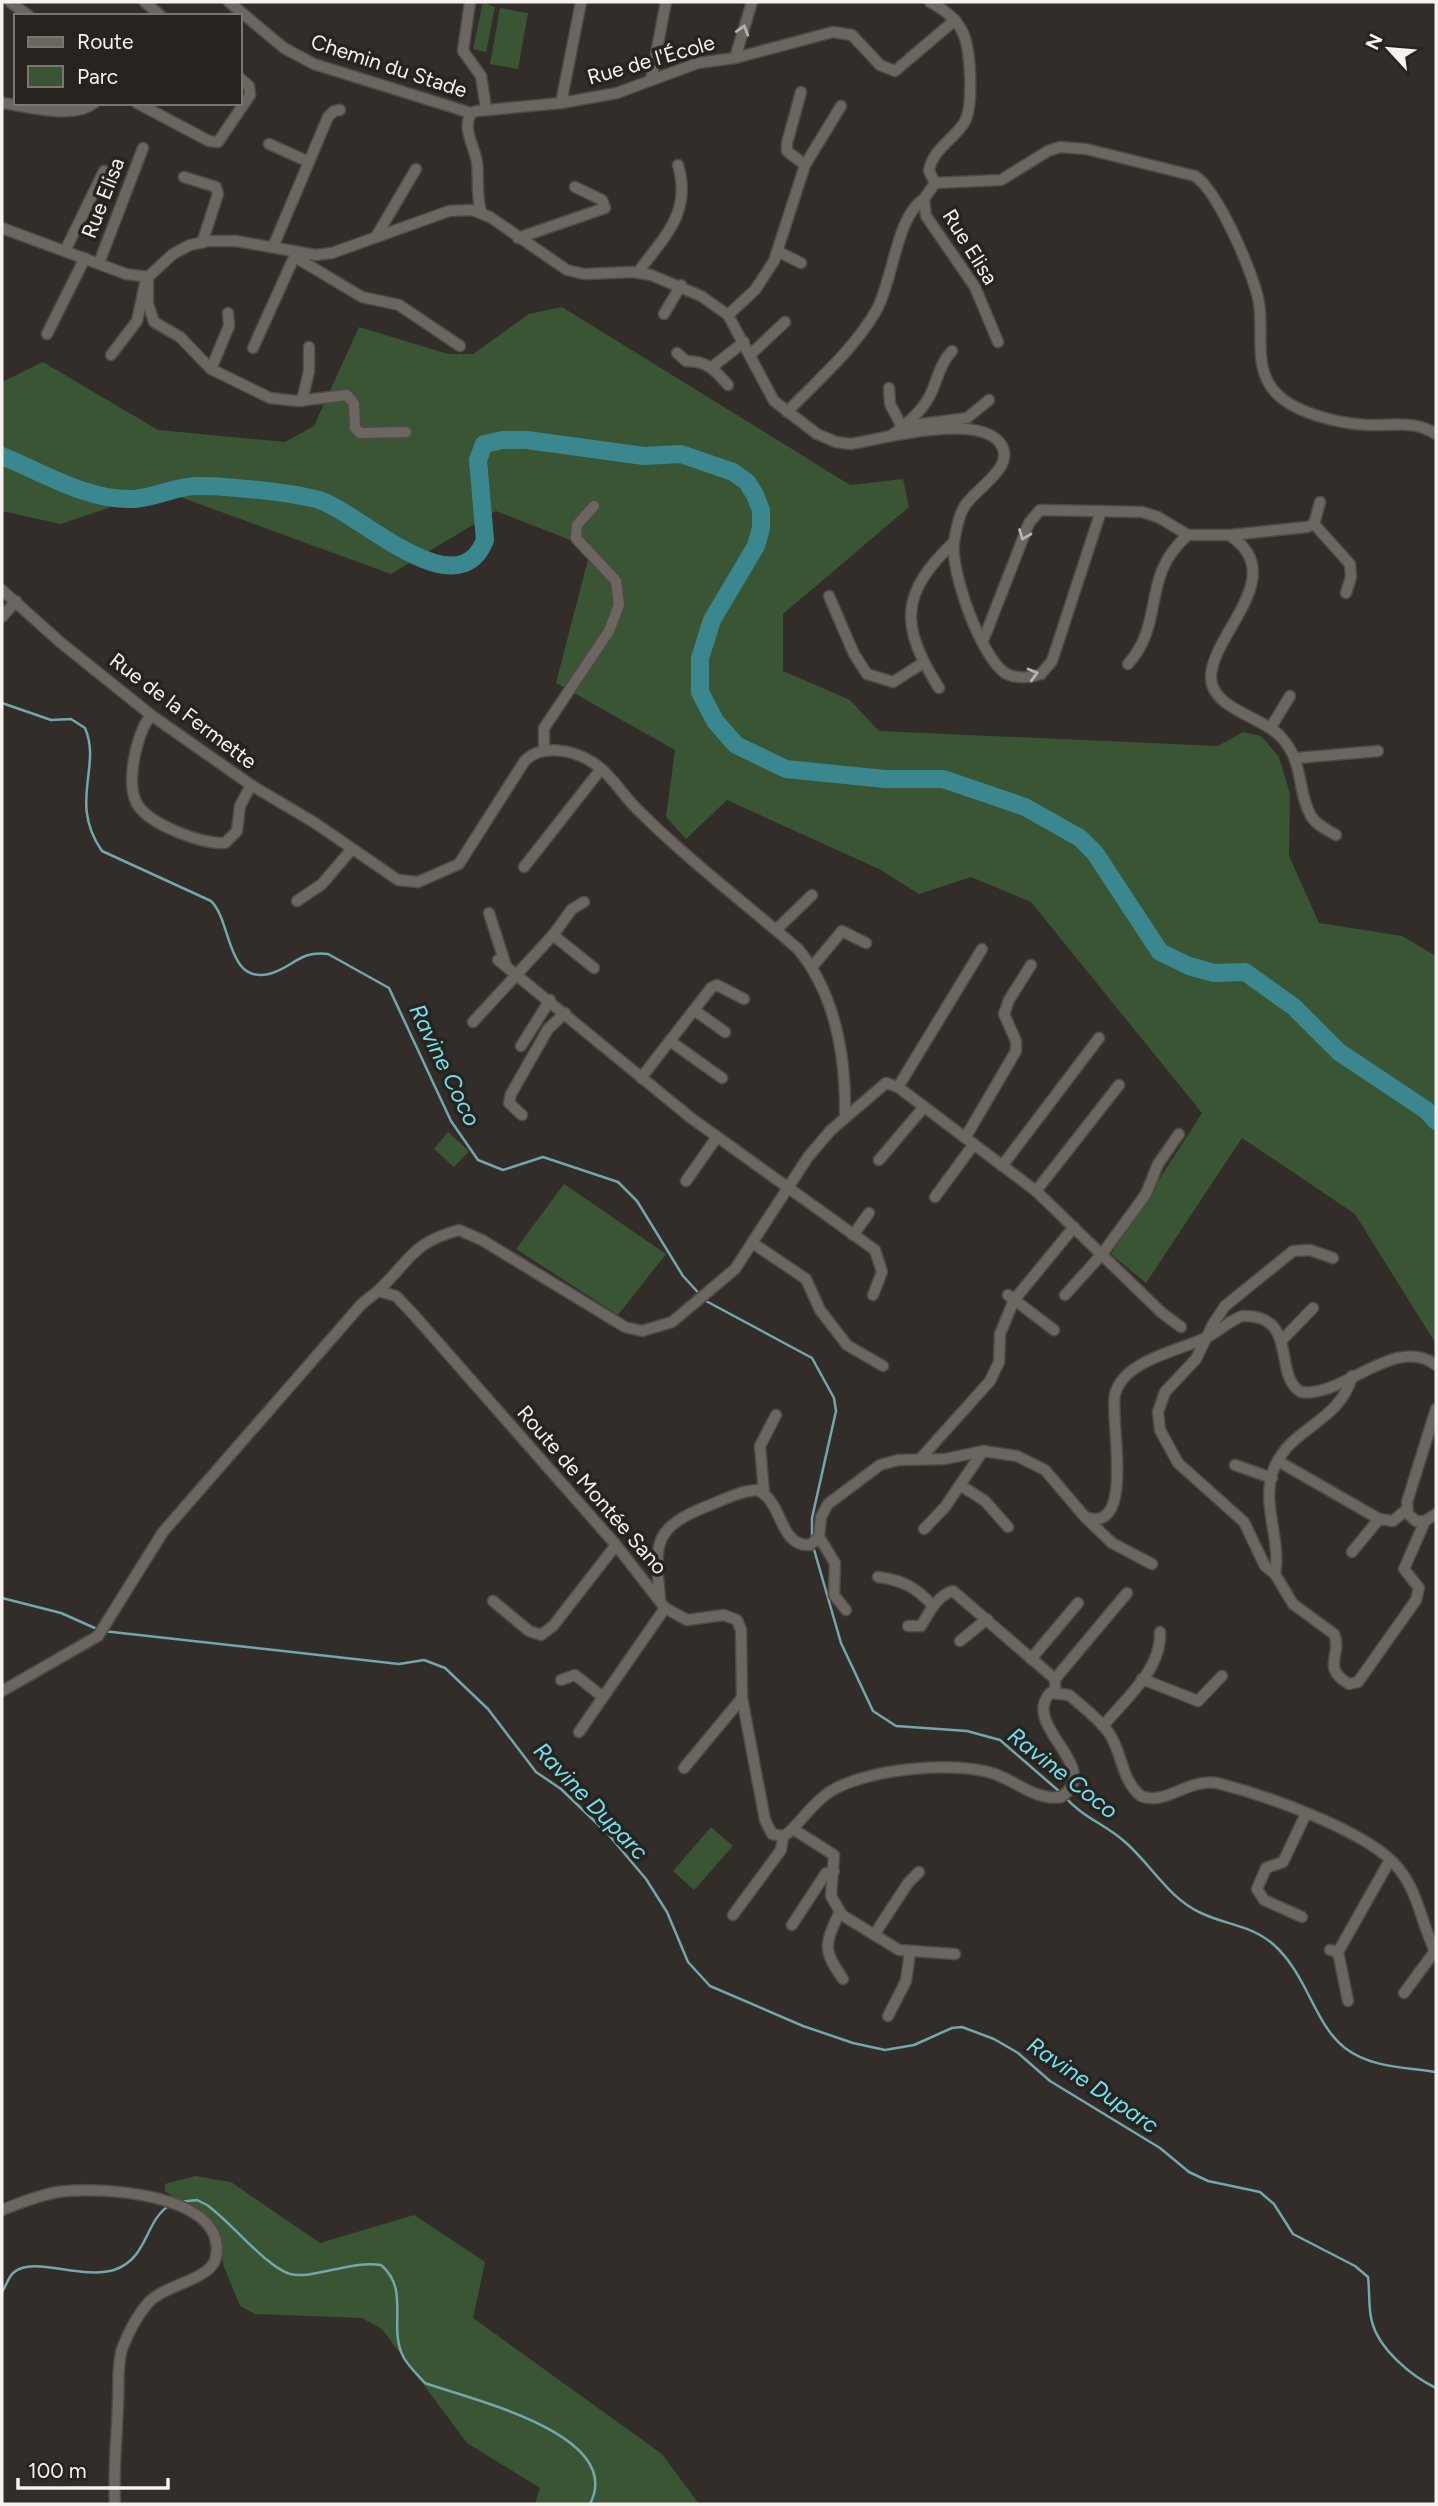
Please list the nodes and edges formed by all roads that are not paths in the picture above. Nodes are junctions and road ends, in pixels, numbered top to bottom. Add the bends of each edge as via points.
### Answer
1 (10, 2) edge
2 (145, 2) edge
3 (229, 2) edge
4 (470, 2) edge
5 (581, 2) edge
6 (666, 2) edge
7 (752, 2) edge
8 (930, 2) edge
9 (26, 14) edge
10 (158, 14) edge
11 (955, 20) junction
12 (735, 58) junction
13 (242, 80) edge
14 (651, 80) junction
15 (801, 92) dead end
16 (561, 103) junction
17 (19, 105) edge
18 (91, 105) edge
19 (140, 105) edge
20 (841, 106) dead end
21 (486, 108) junction
22 (340, 110) dead end
23 (471, 113) junction
24 (269, 144) dead end
25 (144, 148) dead end
26 (309, 162) junction
27 (678, 165) dead end
28 (805, 165) junction
29 (416, 169) dead end
30 (104, 171) dead end
31 (184, 177) dead end
32 (935, 183) junction
33 (575, 187) dead end
34 (924, 199) junction
35 (481, 212) junction
36 (2, 228) edge
37 (374, 238) junction
38 (518, 238) junction
39 (202, 243) junction
40 (273, 247) junction
41 (65, 251) junction
42 (779, 251) junction
43 (296, 253) junction
44 (85, 258) junction
45 (99, 263) junction
46 (802, 263) dead end
47 (638, 272) junction
48 (148, 276) junction
49 (681, 285) junction
50 (228, 313) dead end
51 (664, 314) dead end
52 (728, 314) junction
53 (785, 322) dead end
54 (1006, 330) dead end
55 (47, 334) dead end
56 (744, 342) junction
57 (460, 346) dead end
58 (309, 347) dead end
59 (253, 348) dead end
60 (951, 351) dead end
61 (677, 353) dead end
62 (751, 354) junction
63 (111, 355) dead end
64 (712, 367) junction
65 (211, 369) junction
66 (728, 385) dead end
67 (889, 388) dead end
68 (989, 400) dead end
69 (302, 401) junction
70 (787, 412) junction
71 (904, 426) junction
72 (406, 432) dead end
73 (1436, 434) edge
74 (888, 437) junction
75 (1320, 502) dead end
76 (594, 506) dead end
77 (1101, 511) junction
78 (1314, 524) junction
79 (1188, 535) junction
80 (1229, 535) junction
81 (954, 542) junction
82 (2, 590) edge
83 (1346, 593) dead end
84 (829, 596) dead end
85 (16, 601) junction
86 (2, 617) edge
87 (983, 641) junction
88 (923, 663) junction
89 (1128, 664) dead end
90 (939, 688) dead end
91 (1290, 696) dead end
92 (151, 715) junction
93 (1271, 727) junction
94 (544, 750) junction
95 (1378, 751) dead end
96 (1351, 755) junction
97 (1297, 758) junction
98 (1353, 767) dead end
99 (601, 769) junction
100 (251, 786) junction
101 (1336, 835) dead end
102 (352, 849) junction
103 (524, 867) dead end
104 (812, 895) dead end
105 (297, 901) dead end
106 (584, 902) dead end
107 (489, 913) dead end
108 (776, 930) junction
109 (553, 935) junction
110 (866, 943) dead end
111 (982, 949) dead end
112 (1031, 965) dead end
113 (812, 967) junction
114 (594, 968) dead end
115 (518, 975) junction
116 (744, 999) dead end
117 (550, 1000) junction
118 (694, 1010) junction
119 (565, 1013) junction
120 (474, 1022) dead end
121 (725, 1032) dead end
122 (1099, 1038) dead end
123 (670, 1041) junction
124 (521, 1046) dead end
125 (641, 1078) junction
126 (722, 1078) dead end
127 (1119, 1085) dead end
128 (898, 1087) junction
129 (925, 1107) junction
130 (522, 1115) dead end
131 (845, 1117) junction
132 (1179, 1134) dead end
133 (717, 1137) junction
134 (969, 1141) junction
135 (879, 1160) dead end
136 (1002, 1166) junction
137 (686, 1181) dead end
138 (786, 1188) junction
139 (1037, 1191) junction
140 (935, 1196) dead end
141 (869, 1213) dead end
142 (1074, 1227) junction
143 (853, 1235) junction
144 (754, 1244) junction
145 (1102, 1254) junction
146 (1333, 1258) dead end
147 (378, 1291) junction
148 (873, 1295) dead end
149 (1066, 1295) dead end
150 (1011, 1298) junction
151 (1313, 1308) dead end
152 (1181, 1327) dead end
153 (1054, 1330) dead end
154 (1205, 1338) junction
155 (1283, 1339) junction
156 (1436, 1364) edge
157 (883, 1366) dead end
158 (1352, 1376) junction
159 (1436, 1409) edge
160 (776, 1415) dead end
161 (983, 1451) junction
162 (920, 1460) junction
163 (1278, 1461) junction
164 (1235, 1465) dead end
165 (1272, 1478) junction
166 (960, 1485) junction
167 (764, 1493) junction
168 (1407, 1509) junction
169 (1436, 1514) edge
170 (1085, 1517) junction
171 (1379, 1519) junction
172 (1425, 1521) junction
173 (1008, 1527) dead end
174 (924, 1528) dead end
175 (819, 1537) junction
176 (616, 1545) junction
177 (1352, 1552) dead end
178 (1152, 1564) dead end
179 (1275, 1574) junction
180 (878, 1577) dead end
181 (1127, 1593) dead end
182 (493, 1601) dead end
183 (1078, 1603) dead end
184 (663, 1604) junction
185 (933, 1606) junction
186 (846, 1610) dead end
187 (987, 1619) junction
188 (908, 1626) dead end
189 (1160, 1632) dead end
190 (960, 1640) dead end
191 (1031, 1659) junction
192 (1222, 1676) dead end
193 (1055, 1679) junction
194 (1142, 1679) junction
195 (561, 1680) dead end
196 (2, 1691) edge
197 (1055, 1692) junction
198 (603, 1697) junction
199 (742, 1698) junction
200 (1103, 1726) junction
201 (579, 1732) dead end
202 (684, 1769) dead end
203 (1306, 1814) junction
204 (793, 1829) junction
205 (783, 1836) junction
206 (1390, 1860) junction
207 (834, 1871) junction
208 (919, 1872) dead end
209 (839, 1913) junction
210 (733, 1915) dead end
211 (1302, 1917) dead end
212 (792, 1925) dead end
213 (874, 1935) junction
214 (910, 1952) junction
215 (1435, 1952) edge
216 (955, 1954) dead end
217 (843, 1979) dead end
218 (1404, 1993) dead end
219 (1348, 2001) dead end
220 (888, 2016) dead end
221 (2, 2210) edge
222 (115, 2504) edge

1 - 9 street
2 - 10 street
3 - 23 street, Chemin du Stade via 284,48 306,60
4 - 21 street via 463,51 481,76
5 - 16 street
6 - 14 street
12 -> 7 street, Rue de l'École
8 - 11 street
11 - 12 street, Rue de l'École via 895,71 880,65 852,35 840,32
11 - 32 street via 967,46 970,103 963,125 932,159 929,171
12 - 14 street, Rue de l'École via 698,63
13 - 19 street via 250,95 218,142
14 - 16 street, Rue de l'École via 617,93
15 - 28 street via 786,143 787,151
16 - 21 street, Rue de l'École
17 - 18 street via 69,111
20 - 28 street
21 - 23 street, Rue de l'École
22 - 26 street via 328,117
23 - 35 street via 466,125 477,164
24 - 26 street
25 - 45 street, Rue Elisa
26 - 40 street
27 - 47 street via 684,194 680,210
28 - 42 street
29 - 37 street
30 - 41 street, Rue Elisa
31 - 39 street via 216,187 218,194
32 - 34 street, Rue Elisa
32 - 73 street via 1001,180 1060,147 1086,149 1195,176 1218,203 1255,285 1262,370 1277,394 1298,408 1330,417 1369,425 1418,425
33 - 38 street via 602,200 605,208
34 - 54 street, Rue Elisa via 926,216 975,287 997,338
34 - 70 street via 910,213 876,311
35 - 37 street via 449,211
35 - 38 street
36 - 41 street, Rue Elisa
37 - 43 street via 332,253
38 - 47 street via 575,274
39 - 40 street via 236,241
39 - 48 street via 173,254
40 - 43 street
41 - 44 street, Rue Elisa
42 - 46 street
42 - 52 street via 755,290
43 - 57 street via 300,260 353,292 399,306
43 - 59 street
44 - 45 street, Rue Elisa
44 - 55 street, Rue Elisa
45 - 48 street, Rue Elisa via 126,274
47 - 49 street
48 - 63 street via 137,321
48 - 65 street via 148,304 154,322 180,337
49 - 51 street
49 - 52 street
50 - 65 street via 229,326
52 - 56 street
53 - 62 street
56 - 62 street
56 - 64 street
58 - 69 street
60 - 71 street via 931,394
61 - 64 street
62 - 70 street via 774,401
64 - 66 street
65 - 69 street via 270,398
67 - 71 street via 890,404
68 - 71 street via 967,418
69 - 72 street via 347,395 354,404 355,428 360,433
70 - 74 street via 836,442
71 - 74 street
74 - 81 street via 962,427 985,432 999,442 1002,463 965,506
75 - 78 street
76 - 94 street via 577,525 576,538 616,582 619,605 609,631 544,728
77 - 79 street via 1150,514
77 -> 87 street via 1045,508 1035,513
87 -> 77 street via 1007,674 1034,677 1047,668 1057,652
78 - 80 street via 1296,530
78 - 83 street via 1350,564
79 - 80 street
79 - 89 street via 1165,559 1148,634
80 - 93 street via 1244,547 1252,578 1248,596 1213,667 1212,686 1224,702
81 - 87 street via 954,571
81 - 88 street via 927,570 911,610 911,632
82 - 85 street, Rue de la Fermette
84 - 88 street via 866,674 893,682
85 - 86 street
85 - 92 street, Rue de la Fermette
88 - 90 street
91 - 93 street
92 - 100 street, Rue de la Fermette
92 - 100 street via 138,735 133,785 136,802 150,816 196,839 225,843 237,831 240,806
93 - 97 street
94 - 99 street via 576,755
94 - 102 street, Rue de la Fermette via 524,762 466,855 451,870 407,883
95 - 96 street
96 - 97 street
96 - 98 street
97 - 101 street via 1311,816
99 - 103 street
99 - 108 street via 637,809
100 - 102 street, Rue de la Fermette
102 - 105 street via 322,884
104 - 108 street
106 - 109 street via 572,909
107 - 115 street via 502,963
108 - 113 street
109 - 114 street
109 - 115 street
110 - 113 street via 842,931
111 - 128 street
112 - 134 street via 1004,1014 1016,1051
113 - 131 street via 842,1056
115 - 117 street
115 - 120 street
116 - 118 street via 716,985
117 - 119 street
117 - 124 street
118 - 121 street
118 - 123 street
119 - 125 street
119 - 130 street via 548,1029 511,1094 509,1103
122 - 136 street
123 - 125 street
123 - 126 street
125 - 133 street
127 - 139 street
128 - 129 street
128 - 131 street via 878,1086
129 - 134 street
129 - 135 street
131 - 138 street
132 - 145 street via 1158,1164 1146,1194
133 - 137 street
133 - 138 street
134 - 136 street
134 - 140 street
136 - 139 street
138 - 143 street
138 - 144 street
139 - 142 street
141 - 143 street
142 - 145 street
142 - 150 street
143 - 148 street via 875,1250 881,1261 881,1280
144 - 147 street via 698,1303 672,1322 642,1331 625,1327 459,1230 411,1252
144 - 157 street via 806,1279 820,1310 847,1345
145 - 149 street
145 - 152 street
146 - 154 street via 1305,1249 1288,1254 1226,1306
147 - 176 street, Route de Montée Sano via 396,1296 414,1315
147 - 196 street via 359,1307 163,1532 98,1636
150 - 153 street
150 - 162 street via 993,1377
151 - 155 street
154 - 155 street via 1234,1319 1251,1315
154 - 170 street via 1135,1369 1120,1384 1114,1404 1116,1500 1103,1517
154 - 179 street via 1196,1359 1161,1399 1160,1430 1186,1472 1244,1522 1263,1562
155 - 158 street via 1290,1379 1297,1390 1309,1393
156 - 158 street via 1408,1356
158 - 163 street via 1340,1405 1311,1426
159 - 168 street
160 - 167 street via 760,1446
161 - 162 street
161 - 166 street
161 - 170 street via 1017,1456 1045,1470
162 - 175 street via 880,1465 832,1500 822,1513
163 - 165 street
163 - 171 street
164 - 165 street
165 - 179 street
166 - 173 street via 985,1501
166 - 174 street
167 - 175 street via 774,1503 787,1534 802,1546
167 - 184 street via 740,1493 680,1517 667,1527 659,1549
168 - 171 street via 1393,1521
168 - 172 street via 1411,1518
169 - 172 street
170 - 178 street via 1112,1543
171 - 177 street
172 - 179 street via 1404,1569 1419,1593 1353,1684 1342,1680 1333,1667 1334,1634 1293,1604
175 - 186 street via 835,1563 834,1595
176 - 182 street via 541,1635 529,1631
176 - 184 street, Route de Montée Sano
180 - 185 street via 918,1589
181 - 193 street
183 - 191 street
184 - 198 street
184 - 199 street, Route de Montée Sano via 687,1620 724,1615 737,1620
185 - 187 street via 953,1591
185 - 188 street via 921,1626
187 - 190 street
187 - 191 street
189 - 194 street via 1161,1648
191 - 193 street
192 - 194 street via 1198,1701
193 - 197 street
194 - 200 street
195 - 198 street via 575,1675
197 - 200 street via 1069,1695
197 - 204 street via 1045,1699 1044,1714 1071,1763 1073,1783 1060,1797 1044,1797 983,1770 911,1770 832,1790
198 - 201 street
199 - 202 street
199 - 205 street, Route de Montée Sano via 765,1820 772,1834
200 - 203 street via 1118,1751 1127,1780 1140,1796 1161,1798 1206,1781
203 - 206 street via 1357,1835
203 - 211 street via 1287,1857 1266,1868 1257,1889 1264,1900
204 - 205 street
204 - 207 street via 830,1850
205 - 210 street via 780,1850
206 - 215 street via 1409,1886
206 - 219 street via 1334,1951
207 - 209 street via 831,1896
207 - 212 street via 826,1873
208 - 213 street
209 - 213 street
209 - 217 street via 826,1948
213 - 214 street
214 - 216 street
214 - 220 street via 906,1981
215 - 218 street
221 - 222 street via 70,2191 162,2199 191,2209 214,2235 216,2260 205,2273 160,2292 148,2303 121,2352

